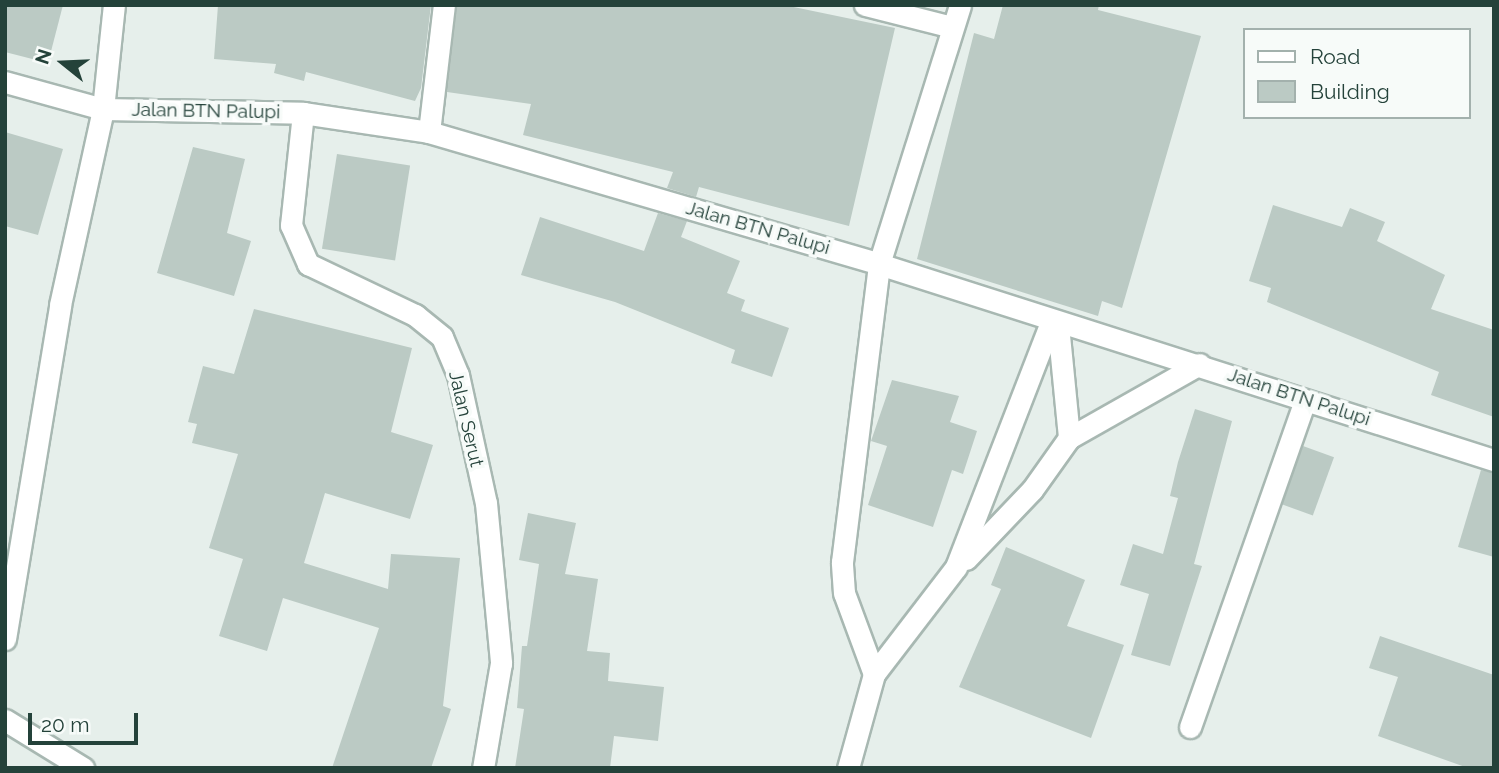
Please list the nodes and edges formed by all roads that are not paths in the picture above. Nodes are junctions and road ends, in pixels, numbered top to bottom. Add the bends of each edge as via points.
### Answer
1 (114, 5) edge
2 (444, 5) edge
3 (865, 5) edge
4 (960, 5) edge
5 (952, 27) junction
6 (5, 82) edge
7 (103, 109) junction
8 (303, 113) junction
9 (429, 132) junction
10 (879, 264) junction
11 (1055, 324) junction
12 (1200, 365) junction
13 (1305, 401) junction
14 (1069, 438) junction
15 (1494, 460) edge
16 (956, 567) junction
17 (5, 639) edge
18 (874, 674) junction
19 (5, 720) edge
20 (1190, 727) dead end
21 (83, 768) edge
22 (483, 768) edge
23 (848, 768) edge

1 - 7 street
2 - 9 street
3 - 5 street
4 - 5 street
5 - 10 street
6 - 7 street, Jalan BTN Palupi
7 - 8 street, Jalan BTN Palupi
7 - 17 street via 60,305
8 - 9 street, Jalan BTN Palupi
8 - 22 street, Jalan Serut via 291,225 308,264 415,315 442,337 458,375 486,503 500,663
9 - 10 street, Jalan BTN Palupi
10 - 11 street, Jalan BTN Palupi
10 - 18 street via 842,562 844,593
11 - 12 street, Jalan BTN Palupi
11 - 14 street
11 - 16 street
12 - 13 street, Jalan BTN Palupi
12 - 14 street
13 - 15 street, Jalan BTN Palupi
13 - 20 street
14 - 16 street via 1032,491
16 - 18 street
18 - 23 street
19 - 21 street

